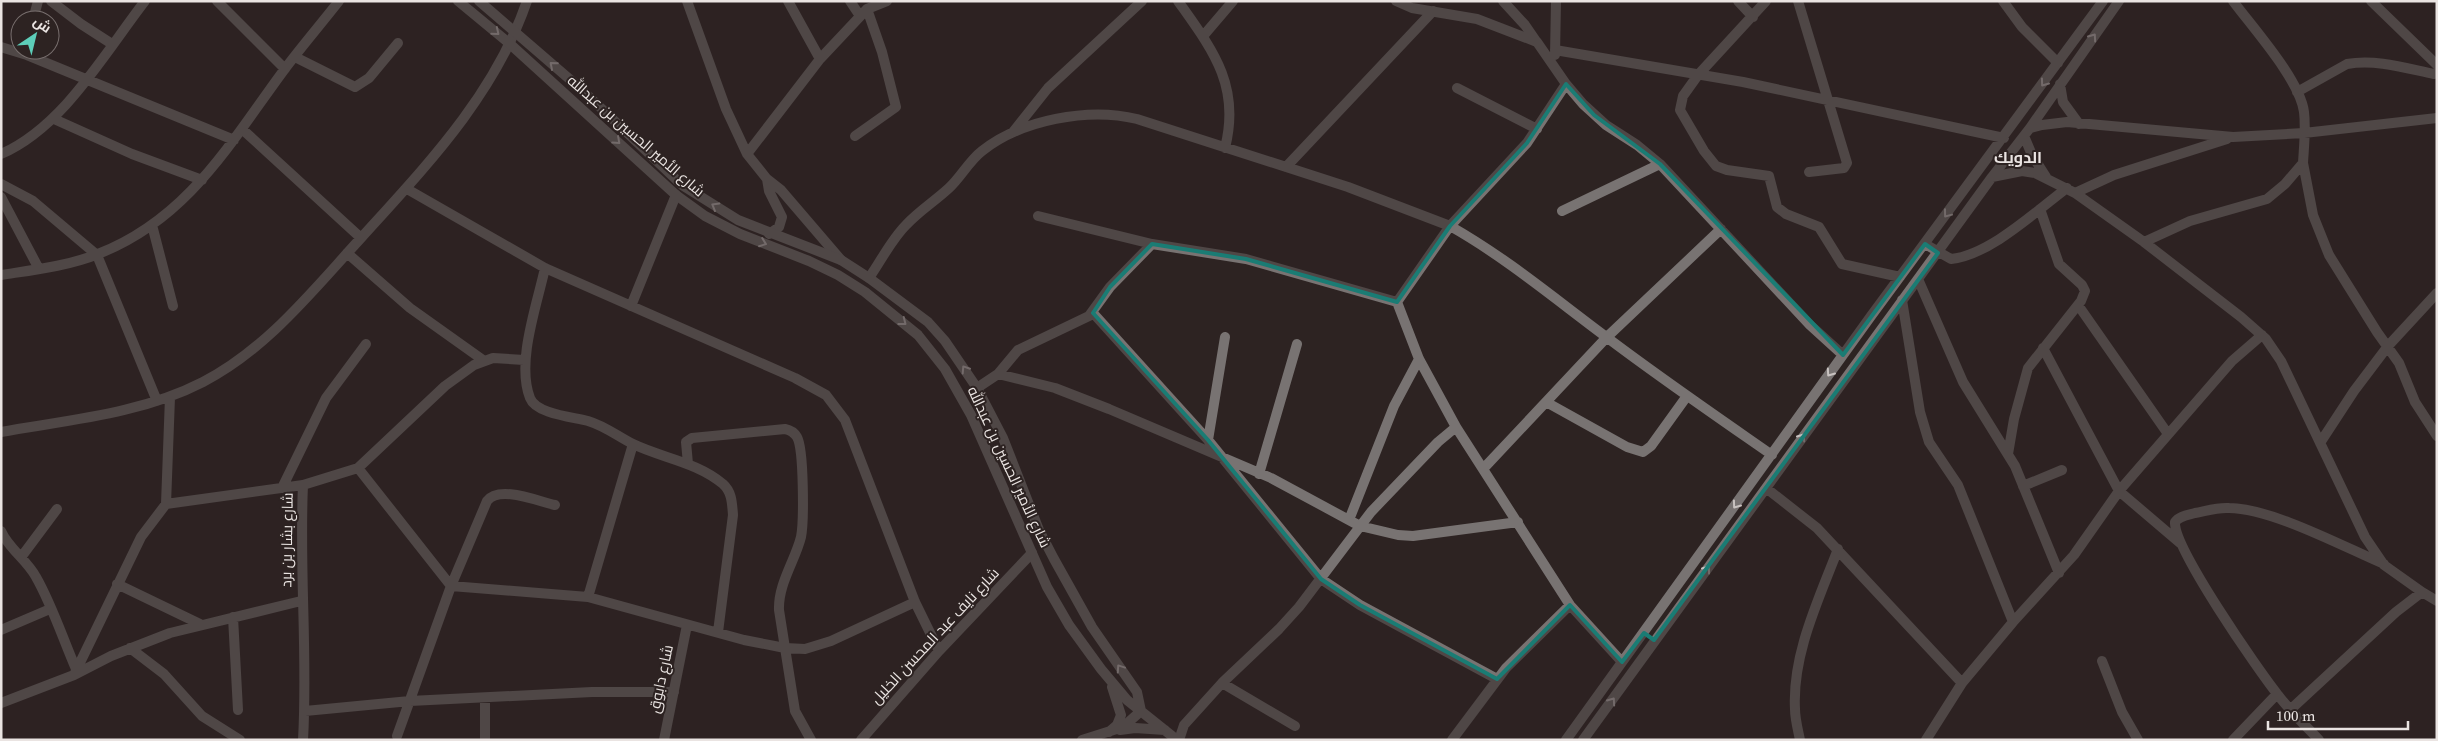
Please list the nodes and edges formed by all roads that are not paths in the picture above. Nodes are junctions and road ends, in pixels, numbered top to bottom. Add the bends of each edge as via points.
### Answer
1 (50, 1) edge
2 (145, 1) edge
3 (217, 1) edge
4 (339, 1) edge
5 (458, 1) edge
6 (479, 1) edge
7 (526, 1) edge
8 (687, 1) edge
9 (788, 1) edge
10 (850, 1) edge
11 (888, 1) edge
12 (1142, 1) edge
13 (1178, 1) edge
14 (1233, 1) edge
15 (1396, 1) edge
16 (1503, 1) edge
17 (1556, 1) edge
18 (1738, 1) edge
19 (1766, 1) edge
20 (1798, 1) edge
21 (2003, 1) edge
22 (2103, 1) edge
23 (2118, 1) edge
24 (2233, 1) edge
25 (2371, 1) edge
26 (1433, 11) junction
27 (863, 13) junction
28 (1753, 16) junction
29 (516, 33) junction
30 (1204, 35) junction
31 (1537, 42) junction
32 (398, 43) dead end
33 (112, 44) junction
34 (510, 44) junction
35 (2071, 46) junction
36 (1555, 50) junction
37 (2081, 55) junction
38 (294, 57) junction
39 (820, 59) junction
40 (45, 60) edge
41 (2058, 63) junction
42 (2437, 65) edge
43 (1554, 66) junction
44 (285, 69) junction
45 (2437, 73) edge
46 (1698, 75) junction
47 (86, 79) junction
48 (1566, 84) junction
49 (2060, 84) junction
50 (1457, 88) dead end
51 (2297, 92) junction
52 (1831, 102) junction
53 (2437, 118) edge
54 (54, 119) junction
55 (2079, 124) junction
56 (242, 129) junction
57 (1537, 129) junction
58 (1012, 132) junction
59 (2027, 132) junction
60 (2304, 133) junction
61 (855, 136) dead end
62 (2233, 137) junction
63 (2004, 138) junction
64 (234, 140) junction
65 (1225, 148) junction
66 (1, 154) edge
67 (747, 154) junction
68 (2303, 163) junction
69 (1660, 164) junction
70 (1286, 167) junction
71 (1809, 172) dead end
72 (1992, 177) junction
73 (2046, 177) junction
74 (767, 179) junction
75 (202, 180) junction
76 (1, 184) edge
77 (407, 189) junction
78 (2071, 191) junction
79 (676, 195) junction
80 (1, 198) edge
81 (2040, 209) junction
82 (1562, 211) dead end
83 (1038, 216) dead end
84 (738, 220) junction
85 (152, 225) junction
86 (1450, 226) junction
87 (1721, 229) junction
88 (733, 230) junction
89 (770, 234) junction
90 (361, 238) junction
91 (2144, 242) junction
92 (1152, 244) junction
93 (1925, 244) junction
94 (1938, 252) junction
95 (347, 253) junction
96 (97, 255) junction
97 (841, 260) junction
98 (545, 268) junction
99 (39, 269) junction
100 (1, 276) edge
101 (1900, 277) junction
102 (869, 278) junction
103 (1918, 279) junction
104 (2437, 293) edge
105 (896, 298) junction
106 (1902, 300) junction
107 (1396, 302) junction
108 (2433, 302) edge
109 (2078, 305) junction
110 (174, 306) dead end
111 (631, 306) junction
112 (888, 311) junction
113 (1093, 313) junction
114 (2262, 335) junction
115 (1225, 337) dead end
116 (1606, 337) junction
117 (366, 344) dead end
118 (1297, 344) dead end
119 (2388, 346) junction
120 (2043, 348) junction
121 (1843, 355) junction
122 (1419, 358) junction
123 (483, 360) junction
124 (524, 360) junction
125 (998, 374) junction
126 (977, 388) junction
127 (1687, 396) junction
128 (170, 397) junction
129 (157, 401) junction
130 (1546, 402) junction
131 (1456, 427) junction
132 (1, 432) edge
133 (2168, 434) junction
134 (2437, 436) edge
135 (1208, 440) junction
136 (2320, 443) junction
137 (633, 444) junction
138 (2008, 454) junction
139 (1772, 455) junction
140 (1222, 459) junction
141 (688, 464) junction
142 (358, 468) junction
143 (1483, 469) junction
144 (2062, 470) dead end
145 (1259, 474) junction
146 (303, 485) junction
147 (2023, 486) junction
148 (282, 488) junction
149 (1766, 488) junction
150 (2119, 490) junction
151 (166, 504) junction
152 (555, 505) dead end
153 (57, 509) dead end
154 (1349, 520) junction
155 (1518, 522) junction
156 (1360, 526) junction
157 (1, 531) edge
158 (2182, 544) junction
159 (5, 546) edge
160 (1838, 549) junction
161 (1032, 553) junction
162 (22, 556) junction
163 (2384, 565) junction
164 (2058, 573) junction
165 (1321, 579) junction
166 (117, 584) junction
167 (452, 586) junction
168 (2422, 592) junction
169 (588, 597) junction
170 (301, 601) junction
171 (2437, 601) edge
172 (915, 602) junction
173 (1570, 605) junction
174 (50, 609) junction
175 (233, 616) junction
176 (2013, 622) junction
177 (200, 624) junction
178 (687, 625) junction
179 (1, 630) edge
180 (718, 632) junction
181 (1644, 633) junction
182 (1654, 640) junction
183 (130, 648) junction
184 (784, 648) junction
185 (939, 651) junction
186 (2102, 660) dead end
187 (1622, 662) junction
188 (1101, 669) junction
189 (75, 672) junction
190 (1497, 679) junction
191 (1222, 683) junction
192 (1962, 683) junction
193 (674, 692) junction
194 (2277, 694) junction
195 (485, 699) junction
196 (410, 701) junction
197 (1, 703) edge
198 (238, 710) dead end
199 (2290, 710) junction
200 (305, 711) junction
201 (1142, 711) junction
202 (1295, 726) dead end
203 (1165, 730) junction
204 (1109, 732) junction
205 (397, 736) dead end
206 (240, 740) edge
207 (303, 740) edge
208 (485, 740) edge
209 (664, 740) edge
210 (811, 740) edge
211 (861, 740) edge
212 (1082, 740) edge
213 (1178, 740) edge
214 (1452, 740) edge
215 (1566, 740) edge
216 (1583, 740) edge
217 (1800, 740) edge
218 (1926, 740) edge
219 (2138, 740) edge
220 (2233, 740) edge
221 (2319, 740) edge

1 - 33 street
2 - 33 street
3 - 44 street
4 - 38 street
5 -> 34 street, شارع الأمير الحسين بن عبدالله
6 - 29 street, شارع الأمير الحسين بن عبدالله
7 - 29 street
8 - 67 street via 726,109
9 - 39 street
10 - 27 street
11 - 27 street
12 - 58 street via 1048,88
13 - 30 street
14 - 30 street
15 - 26 street via 1412,8
16 - 31 street
17 - 36 street
18 - 28 street
19 - 28 street
20 - 52 street
21 - 41 street via 2022,27
22 - 35 street
37 -> 23 street
24 - 51 street
25 - 42 street
26 - 31 street via 1477,19
26 - 70 street
27 - 39 street
27 - 61 street via 884,60 896,107
28 - 46 street
29 - 34 street
84 -> 29 street, شارع الأمير الحسين بن عبدالله via 682,185
30 - 65 street via 1224,79 1230,102
31 - 43 street
32 - 38 street via 368,78 355,86
33 - 47 street
34 - 77 street via 484,92
34 -> 79 street, شارع الأمير الحسين بن عبدالله
35 - 37 street
35 - 41 street
36 - 43 street
36 - 46 street
37 - 49 street
38 - 44 street
39 - 67 street
40 - 47 street
41 -> 63 street
43 - 48 street
44 - 56 street
45 - 51 street via 2383,64 2347,64
46 - 52 street
46 - 101 street via 1683,96 1680,110 1716,166 1769,176 1777,207 1819,227 1842,264
47 - 54 street
47 - 64 street
48 - 57 street
48 - 69 street via 1594,115
49 - 55 street via 2063,102
49 - 59 street
50 - 57 street
51 - 60 street via 2304,113
52 - 63 street via 1912,116
52 - 71 street via 1848,163 1844,168
53 - 60 street
54 - 66 street via 24,143
54 - 75 street via 132,154
55 - 59 street via 2054,123
55 - 62 street
56 - 64 street
56 - 90 street
57 - 86 street
58 - 65 street via 1067,117 1124,115
58 - 102 street via 981,152 951,186 906,224
59 - 72 street
59 - 73 street via 2032,156
60 - 62 street
60 - 68 street
62 - 78 street
63 -> 93 street
64 - 75 street
65 - 70 street
67 - 74 street
68 - 91 street via 2267,199 2190,221
68 - 119 street via 2309,199 2322,238 2352,294
69 - 82 street
69 - 87 street
70 - 86 street
72 - 73 street via 2022,171
72 - 94 street
73 - 78 street
74 - 89 street via 769,191 782,217 779,227
74 - 97 street
75 - 85 street via 182,202
76 - 96 street via 33,201
77 - 90 street
77 - 98 street
78 - 81 street
78 - 91 street
79 - 88 street, شارع الأمير الحسين بن عبدالله via 705,216
79 - 111 street
80 - 99 street
81 - 94 street via 1975,252 1954,259
81 - 109 street via 2059,264 2084,289
83 - 92 street
84 - 88 street
84 - 89 street, شارع الأمير الحسين بن عبدالله
85 - 96 street
85 - 110 street
86 - 107 street
86 - 116 street via 1532,280
87 - 116 street
87 - 121 street via 1810,325
88 -> 112 street, شارع الأمير الحسين بن عبدالله via 831,271
89 - 97 street, شارع الأمير الحسين بن عبدالله
90 - 95 street
91 - 114 street
92 - 107 street via 1246,259
92 - 113 street via 1110,287
93 - 94 street
93 - 101 street
94 - 103 street
95 - 123 street via 410,308
95 - 128 street via 260,343 205,381
96 - 99 street
96 - 129 street
97 - 102 street, شارع الأمير الحسين بن عبدالله
98 - 111 street
98 - 124 street
99 - 100 street
101 - 121 street
102 - 105 street, شارع الأمير الحسين بن عبدالله
103 - 106 street
103 - 138 street via 1962,382
104 - 108 street
105 - 112 street
126 -> 105 street, شارع الأمير الحسين بن عبدالله via 928,322
149 -> 106 street
106 - 176 street via 1920,412 1929,442 1958,486
107 - 122 street
108 - 119 street
109 - 120 street
109 - 133 street
111 - 172 street via 795,378 826,395 845,420
112 -> 161 street, شارع الأمير الحسين بن عبدالله via 918,335 945,369 971,415
113 - 125 street via 1018,350
113 - 135 street
114 - 133 street via 2232,361
114 - 136 street via 2282,361
115 - 135 street
116 - 127 street
116 - 130 street
117 - 148 street via 326,398
118 - 145 street
119 - 134 street via 2399,363 2415,402
119 - 136 street
120 - 138 street via 2026,373
120 - 150 street
121 -> 139 street
122 - 131 street
122 - 154 street via 1390,414
123 - 124 street, شارع بشار بن برد via 505,357
123 - 142 street, شارع بشار بن برد via 445,386
124 - 137 street via 529,396 535,406 597,424
125 - 126 street
125 - 140 street via 1055,388
201 -> 126 street, شارع الأمير الحسين بن عبدالله via 1137,692 1088,619 1039,530 1004,438
127 - 130 street via 1643,452 1627,447
127 - 139 street
128 - 129 street
128 - 151 street
129 - 132 street
130 - 143 street
131 - 143 street
131 - 156 street via 1408,472
133 - 150 street
135 - 140 street
136 - 163 street via 2365,537
137 - 141 street
137 - 169 street
138 - 147 street
139 -> 181 street
140 - 145 street
140 - 165 street
141 - 180 street via 722,483 732,498
141 - 184 street via 686,442 692,438 785,429 796,436 801,455 802,529 778,603
142 - 146 street, شارع بشار بن برد
142 - 167 street
143 - 155 street
144 - 147 street
145 - 154 street
146 - 148 street
146 - 170 street, شارع بشار بن برد
147 - 164 street
148 - 151 street
149 - 160 street
182 -> 149 street
150 - 158 street
150 - 164 street
151 - 166 street via 141,537
152 - 167 street via 503,493 489,498
153 - 162 street
154 - 156 street
155 - 156 street via 1412,536
155 - 173 street
156 - 165 street
157 - 159 street
158 - 163 street via 2174,525 2177,519 2204,511 2232,508 2282,521
158 - 194 street via 2198,577
159 - 162 street
160 - 192 street
160 - 217 street via 1802,649 1794,710
161 - 185 street, شارع نايف عبد المحسن الخليل
161 - 188 street, شارع الأمير الحسين بن عبدالله via 1070,625
162 - 174 street via 37,578
163 - 168 street
164 - 176 street
165 - 190 street via 1360,605
165 - 191 street via 1279,629
166 - 177 street
166 - 189 street
167 - 169 street
167 - 196 street
168 - 171 street
168 - 199 street
169 - 178 street
170 - 175 street
170 - 200 street, شارع بشار بن برد
172 - 184 street via 820,645 805,649
172 - 185 street
173 - 187 street
173 - 190 street
174 - 179 street
174 - 189 street
175 - 177 street
175 - 198 street
176 - 192 street
177 - 183 street
178 - 180 street
178 - 193 street, شارع دابوق
180 - 184 street
181 - 182 street
181 - 187 street
216 -> 182 street
183 - 189 street
183 - 206 street via 164,674 202,716
184 - 210 street via 795,711
185 - 211 street, شارع نايف عبد المحسن الخليل
186 - 219 street via 2122,712
187 - 215 street
188 - 201 street, شارع الأمير الحسين بن عبدالله via 1127,700
188 - 204 street via 1120,708 1120,720
189 - 197 street
190 - 214 street
191 - 202 street
191 - 213 street via 1184,725
192 - 218 street
193 - 195 street via 592,692
193 - 209 street, شارع دابوق
194 - 199 street
194 - 220 street
195 - 196 street
195 - 208 street
196 - 200 street
196 - 205 street
199 - 221 street
200 - 207 street, شارع بشار بن برد
201 - 203 street, شارع الأمير الحسين بن عبدالله
201 - 204 street via 1123,727
203 - 204 street via 1135,728
203 - 213 street, شارع الأمير الحسين بن عبدالله
204 - 212 street

